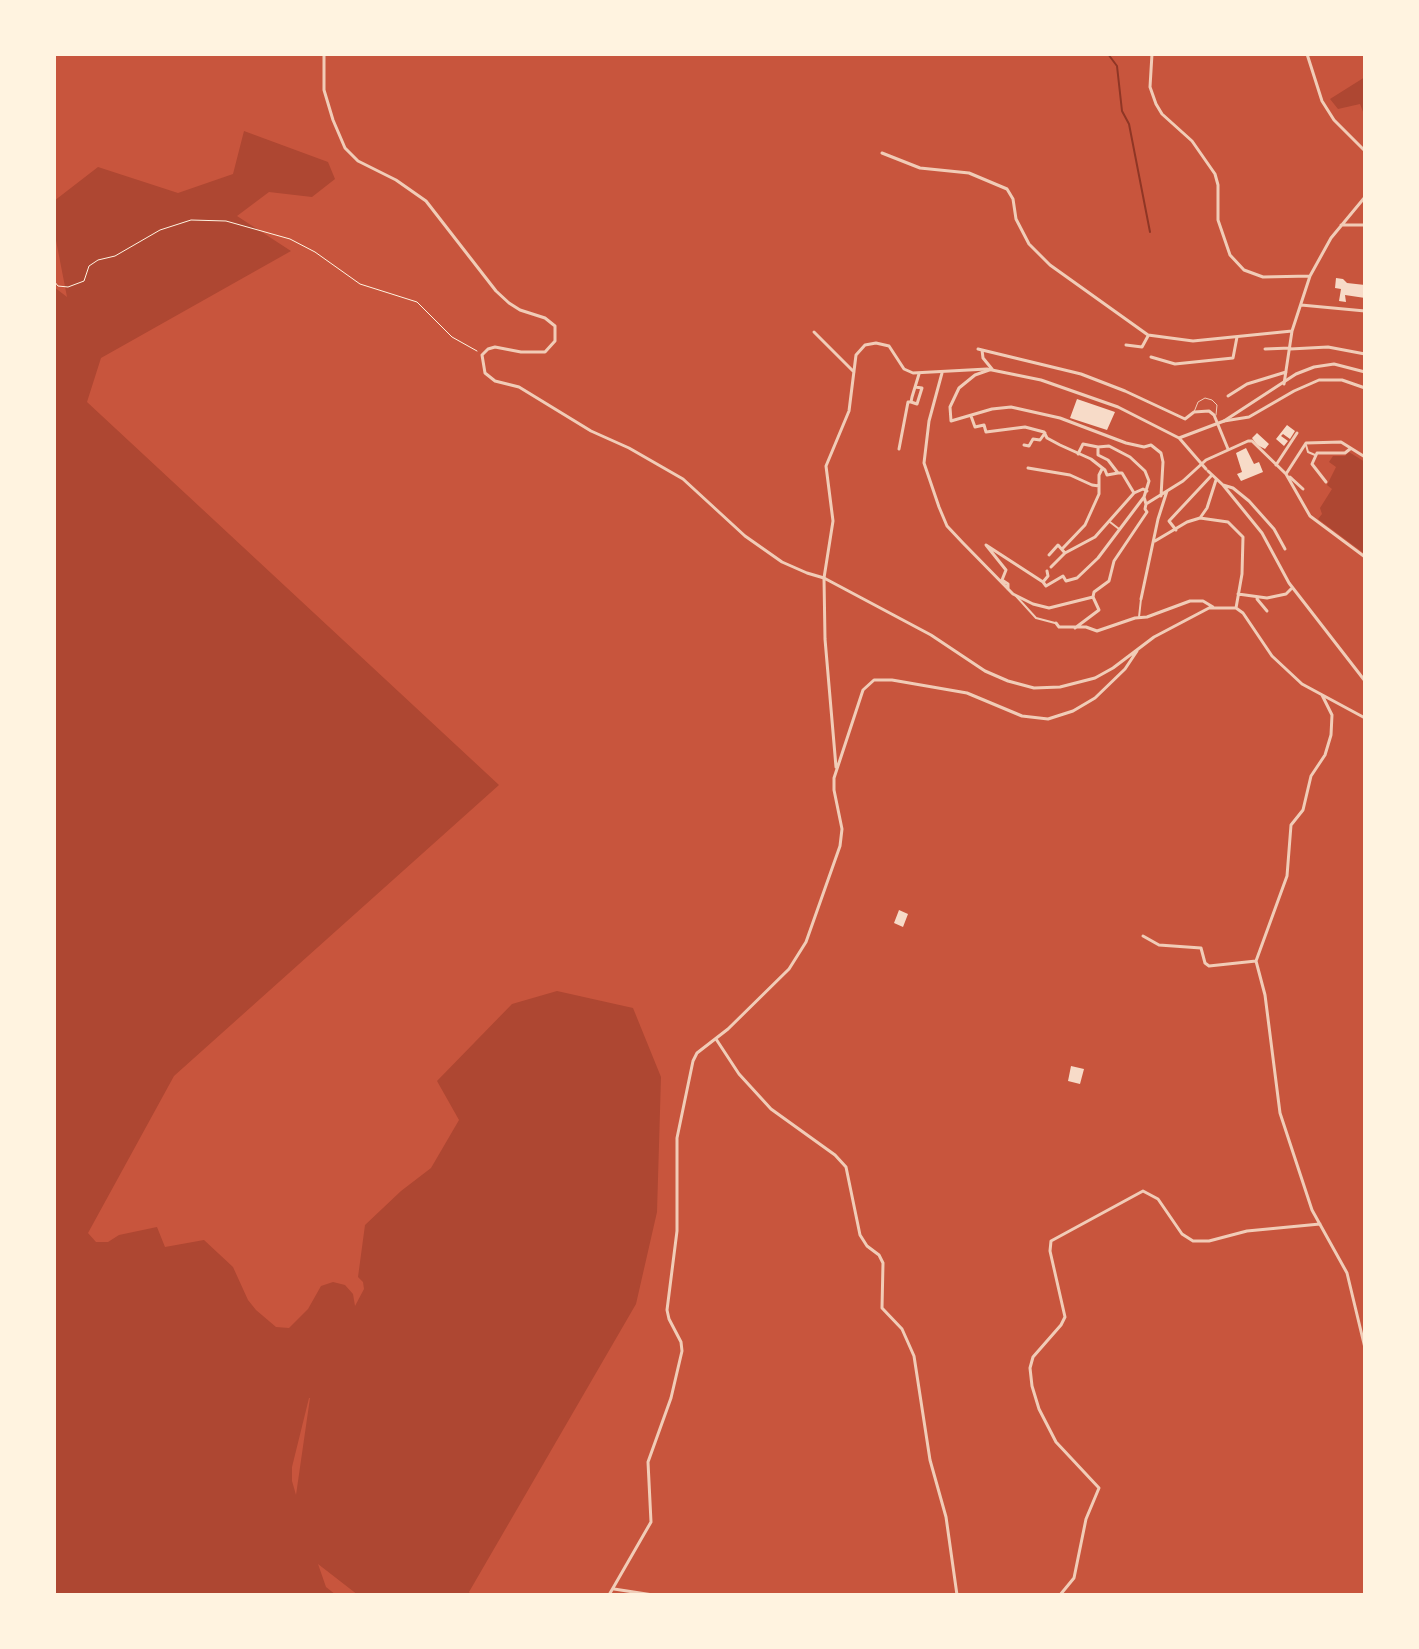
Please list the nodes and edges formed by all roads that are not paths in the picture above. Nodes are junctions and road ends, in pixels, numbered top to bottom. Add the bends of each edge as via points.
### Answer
1 (324, 54) edge
2 (1152, 54) edge
3 (1307, 54) edge
4 (1365, 151) edge
5 (882, 153) dead end
6 (1365, 197) edge
7 (1339, 225) junction
8 (1365, 225) edge
9 (1310, 276) junction
10 (1300, 305) junction
11 (1365, 311) edge
12 (1292, 331) junction
13 (814, 332) dead end
14 (1148, 335) junction
15 (1237, 337) junction
16 (1126, 345) dead end
17 (1265, 349) dead end
18 (1290, 349) junction
19 (1365, 354) edge
20 (1151, 357) dead end
21 (992, 369) junction
22 (854, 372) junction
23 (1286, 372) junction
24 (1365, 372) edge
25 (942, 373) junction
26 (919, 374) junction
27 (1284, 384) junction
28 (1365, 388) edge
29 (1228, 396) dead end
30 (1194, 412) junction
31 (971, 416) junction
32 (1215, 418) junction
33 (1224, 421) junction
34 (1217, 424) junction
35 (1045, 433) junction
36 (1297, 433) dead end
37 (1179, 438) junction
38 (1024, 445) dead end
39 (1306, 445) junction
40 (1098, 447) junction
41 (1351, 448) junction
42 (899, 449) dead end
43 (1228, 449) junction
44 (1078, 454) junction
45 (1316, 456) junction
46 (1365, 457) edge
47 (1200, 464) junction
48 (1276, 465) junction
49 (1028, 468) dead end
50 (1102, 469) junction
51 (1208, 472) junction
52 (1118, 473) junction
53 (1286, 475) junction
54 (1216, 478) junction
55 (1326, 482) dead end
56 (1223, 485) junction
57 (1099, 486) junction
58 (1303, 489) dead end
59 (1147, 491) junction
60 (1167, 491) junction
61 (1134, 493) junction
62 (1161, 496) junction
63 (1144, 497) junction
64 (1146, 504) junction
65 (1200, 518) junction
66 (1158, 519) junction
67 (1109, 521) junction
68 (1169, 521) junction
69 (1120, 529) junction
70 (1176, 530) junction
71 (1155, 541) junction
72 (1063, 548) junction
73 (1285, 549) dead end
74 (1065, 553) junction
75 (1049, 555) dead end
76 (1365, 557) edge
77 (824, 578) junction
78 (1043, 582) junction
79 (1292, 588) junction
80 (1008, 589) junction
81 (1013, 594) junction
82 (1238, 594) junction
83 (1093, 597) junction
84 (1256, 598) junction
85 (1141, 599) joint
86 (1214, 607) junction
87 (1236, 608) junction
88 (1267, 611) dead end
89 (1139, 618) junction
90 (1056, 623) joint
91 (1075, 628) junction
92 (1137, 651) junction
93 (1365, 681) edge
94 (1322, 695) junction
95 (1365, 718) edge
96 (836, 771) junction
97 (1143, 936) dead end
98 (1256, 961) junction
99 (716, 1039) junction
100 (1320, 1224) junction
101 (1365, 1348) edge
102 (612, 1589) junction
103 (609, 1595) edge
104 (653, 1595) edge
105 (957, 1595) edge
106 (1060, 1595) edge

1 - 77 street via 324,90 345,148 426,201 509,303 555,326 555,341 545,352 495,347 482,355 485,373 670,471 763,549
2 - 9 street via 1150,87 1156,104 1215,174 1219,227 1237,264 1263,277
3 - 4 street via 1322,101
5 - 14 street via 920,168 969,173 1007,189 1029,244
6 - 7 street
7 - 8 street
7 - 9 street
9 - 10 street
10 - 11 street
10 - 12 street
12 - 15 street
12 - 18 street
13 - 22 street
14 - 15 street via 1193,341
14 - 16 street via 1142,347
15 - 20 street via 1233,358 1175,364
17 - 18 street
18 - 19 street via 1328,347
18 - 23 street
21 - 25 street
21 - 30 street via 980,350 1081,374 1185,419
21 - 31 street via 959,388 951,404 951,421
21 - 37 street via 1046,381 1118,407
22 - 26 street via 859,350 876,343 891,348 904,369
22 - 77 street via 849,411 826,466 833,521
23 - 27 street
23 - 29 street
24 - 27 street via 1321,365
25 - 26 street
25 - 80 street via 924,463 947,526
26 - 42 street
27 - 33 street
28 - 33 street via 1319,380 1249,417
30 - 32 street via 1209,411
30 - 32 lane via 1198,402 1212,400 1217,405
31 - 35 street via 975,427 984,425 986,432 1025,427
31 - 62 street via 1011,407 1060,418 1126,443 1151,445 1163,462
32 - 34 street
33 - 34 street
34 - 37 street
34 - 43 street
35 - 38 street
35 - 44 street
36 - 48 street
37 - 47 street
39 - 41 street via 1341,442
39 - 45 street
39 - 53 street
40 - 44 street via 1083,444
40 - 52 street via 1098,455
40 - 59 street via 1109,446 1130,457 1145,471
41 - 45 street
41 - 46 street
43 - 47 street
43 - 48 street via 1252,441
44 - 50 street
45 - 55 street via 1312,464
47 - 51 street
47 - 60 street
48 - 53 street
49 - 57 street
50 - 52 street via 1107,475
50 - 57 street
51 - 54 street
51 - 68 street
52 - 61 street
53 - 58 street
53 - 76 street via 1310,516
54 - 56 street
54 - 65 street
56 - 73 street via 1249,501
56 - 79 street via 1262,533
57 - 72 street via 1085,525
59 - 61 street
59 - 63 street
60 - 62 street
60 - 66 street
61 - 67 street
62 - 64 street
63 - 64 street
63 - 69 street
64 - 83 street via 1145,514 1114,561 1109,581
65 - 70 street
65 - 82 street via 1228,522 1243,537
66 - 68 street
66 - 71 street
67 - 69 street
67 - 74 street via 1095,537
68 - 70 street
69 - 78 street via 1077,578
70 - 71 street
71 - 85 street
72 - 74 street
72 - 75 street via 1058,545
74 - 78 street
77 - 92 street via 931,635 985,671 1019,684 1074,685
77 - 96 street
78 - 80 street via 986,545 1006,570 1002,580
79 - 84 street via 1282,596
79 - 93 street
80 - 81 street
81 - 83 street via 1049,608
81 - 90 street via 1036,618
82 - 84 street
82 - 87 street
83 - 91 street via 1099,610
84 - 88 street
85 - 89 street
86 - 87 street
86 - 89 street via 1193,600
86 - 92 street
87 - 94 street via 1284,670
89 - 91 street via 1097,631
90 - 91 street
92 - 96 street via 1098,696 1048,719 1025,717 967,693 874,680 856,705
94 - 95 street
94 - 98 street via 1332,715 1331,735 1310,778 1303,810 1290,828 1287,876
96 - 99 street via 841,842 808,939 789,969
97 - 98 street via 1159,945 1201,948 1209,966
98 - 100 street via 1279,1110
99 - 102 street via 694,1059 678,1132 677,1231 667,1313 682,1351 648,1462 652,1520
99 - 105 street via 771,1109 846,1167 861,1237 882,1261 882,1308 902,1329 913,1353
100 - 101 street via 1344,1266
100 - 106 street via 1195,1241 1182,1234 1158,1199 1143,1191 1052,1239 1065,1317 1032,1359 1032,1386 1053,1437 1099,1488 1086,1519 1074,1578
102 - 103 street
102 - 104 street

